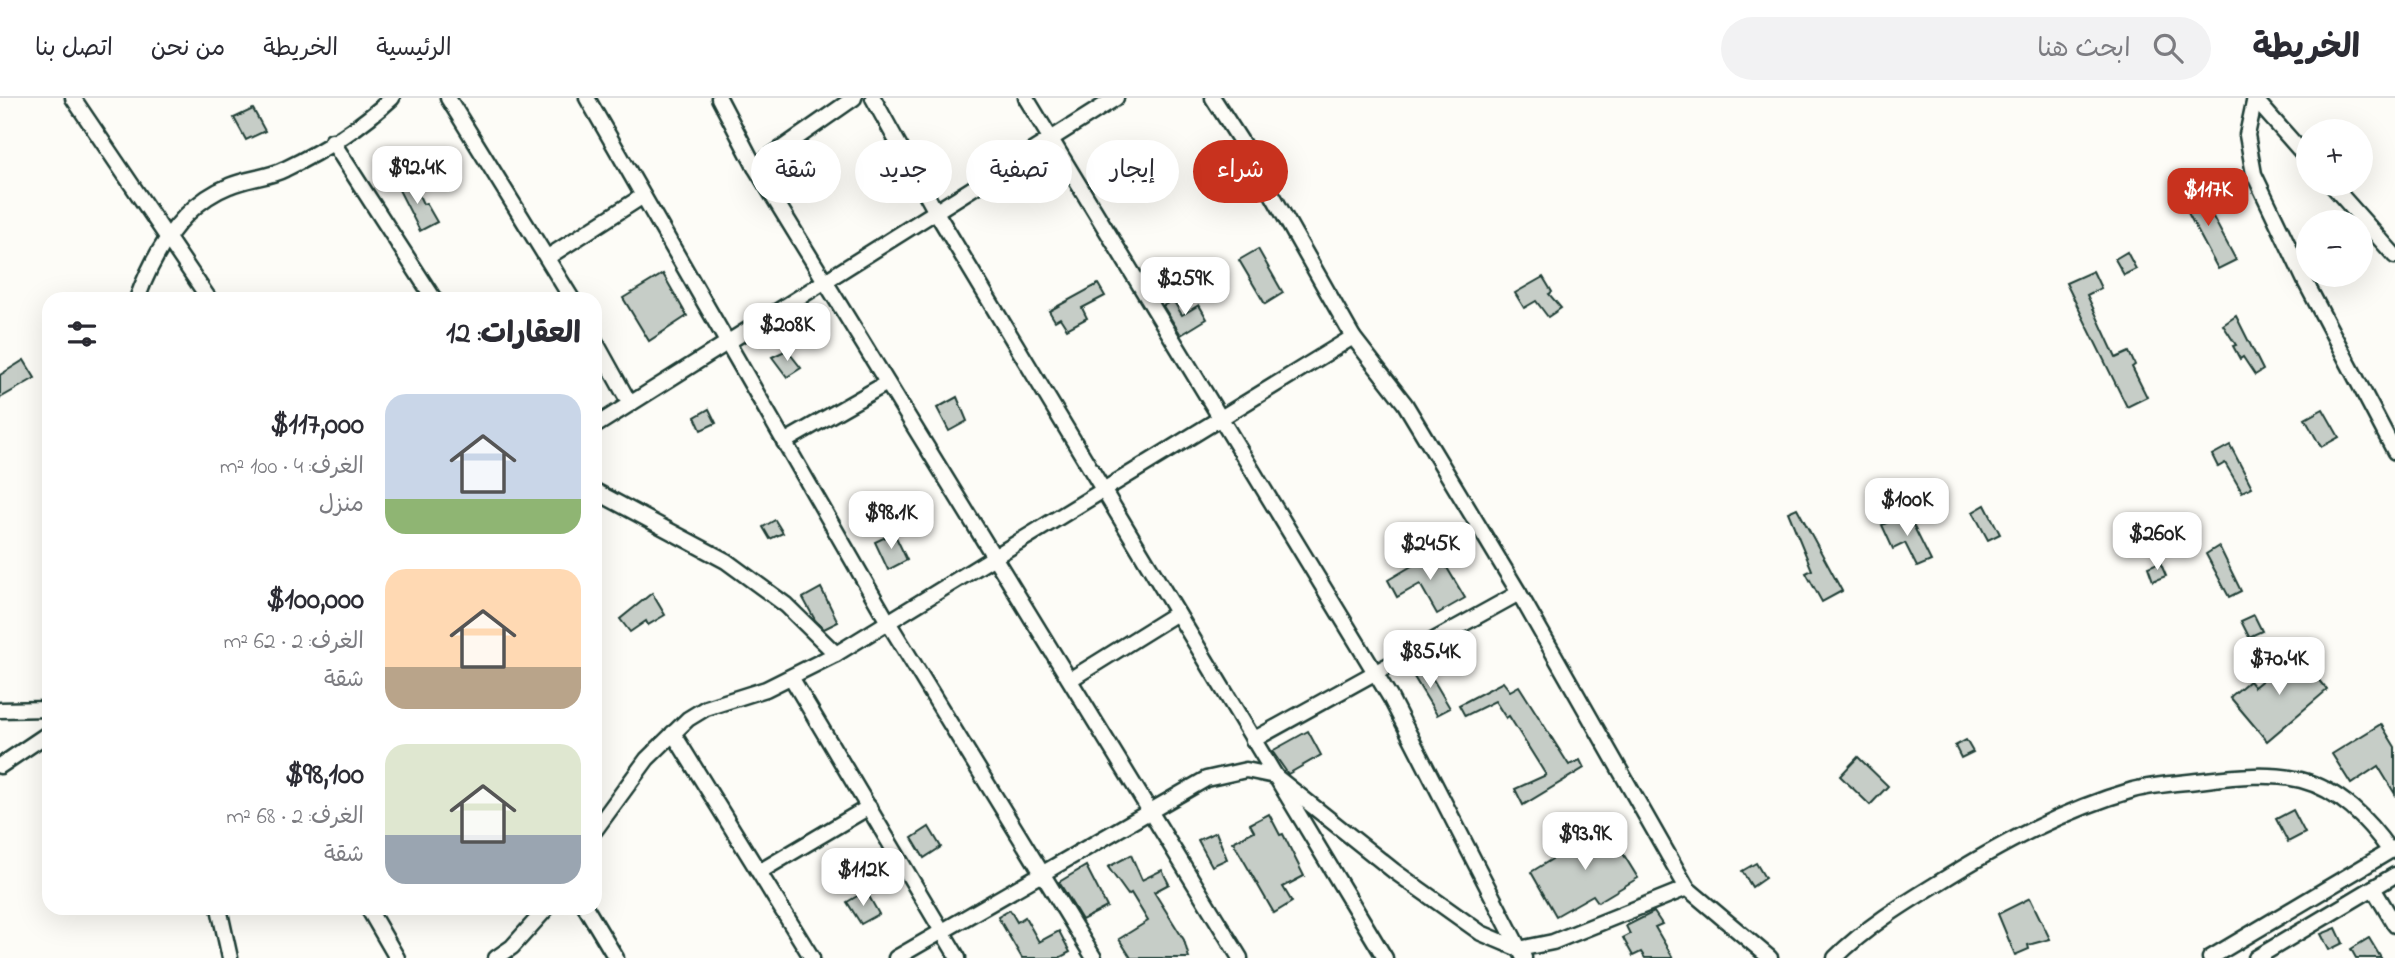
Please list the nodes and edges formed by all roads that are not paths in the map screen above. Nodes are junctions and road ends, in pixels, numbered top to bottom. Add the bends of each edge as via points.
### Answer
1 (73, 98) edge
2 (392, 98) edge
3 (448, 98) edge
4 (587, 98) edge
5 (719, 98) edge
6 (854, 98) edge
7 (873, 98) edge
8 (1026, 98) edge
9 (1116, 98) edge
10 (1213, 98) edge
11 (2255, 98) edge
12 (794, 140) edge
13 (1050, 140) joint
14 (332, 141) junction
15 (2296, 145) edge
16 (751, 159) edge
17 (1072, 176) edge
18 (966, 193) edge
19 (2342, 196) edge
20 (643, 197) junction
21 (777, 203) edge
22 (936, 212) junction
23 (167, 238) junction
24 (2395, 256) edge
25 (548, 257) junction
26 (827, 283) junction
27 (140, 292) edge
28 (204, 292) edge
29 (429, 292) edge
30 (568, 292) edge
31 (1353, 337) junction
32 (727, 344) junction
33 (602, 353) edge
34 (887, 383) junction
35 (631, 404) junction
36 (1220, 418) junction
37 (602, 422) edge
38 (784, 442) junction
39 (2395, 452) edge
40 (1103, 490) junction
41 (602, 495) edge
42 (996, 556) junction
43 (1519, 593) junction
44 (1177, 613) junction
45 (888, 622) junction
46 (836, 654) junction
47 (1376, 672) junction
48 (791, 677) junction
49 (1071, 679) junction
50 (42, 709) edge
51 (0, 710) edge
52 (673, 733) junction
53 (42, 738) edge
54 (1253, 740) junction
55 (0, 766) edge
56 (1275, 776) junction
57 (869, 807) junction
58 (1150, 811) junction
59 (602, 820) edge
60 (2393, 850) edge
61 (759, 872) junction
62 (1041, 874) junction
63 (2395, 876) edge
64 (1687, 888) junction
65 (2373, 888) junction
66 (221, 915) edge
67 (372, 915) edge
68 (541, 915) edge
69 (590, 915) edge
70 (2395, 925) edge
71 (942, 931) junction
72 (1521, 953) edge
73 (230, 958) edge
74 (397, 958) edge
75 (496, 958) edge
76 (616, 958) edge
77 (811, 958) edge
78 (896, 958) edge
79 (958, 958) edge
80 (1094, 958) edge
81 (1240, 958) edge
82 (1385, 958) edge
83 (1770, 958) edge
84 (1835, 958) edge
85 (2210, 958) edge
86 (2256, 958) edge

1 - 23 street
2 - 14 street via 372,117
3 - 25 street
4 - 20 street
5 - 16 street
6 - 12 street
7 - 22 street
8 - 13 street
9 - 13 street
10 - 31 street
11 - 15 street
11 - 39 street via 2247,135 2254,174
14 - 23 street via 283,170 229,185 203,199
14 - 29 street
17 - 36 street
18 - 22 street
19 - 24 street
20 - 25 street
20 - 32 street
21 - 26 street
22 - 26 street
22 - 40 street
23 - 27 street
23 - 28 street
25 - 30 street
26 - 32 street
26 - 34 street
31 - 36 street
31 - 43 street via 1405,404
32 - 35 street
32 - 38 street
33 - 35 street
34 - 38 street
34 - 42 street
35 - 37 street
36 - 40 street
36 - 47 street
38 - 45 street
40 - 42 street
40 - 44 street
41 - 46 street via 737,569 786,605
42 - 45 street
42 - 49 street
43 - 47 street
43 - 64 street
44 - 49 street
44 - 54 street
45 - 46 street
45 - 62 street
46 - 48 street
47 - 54 street
47 - 72 street
48 - 52 street via 766,690 706,708
48 - 57 street
49 - 58 street
50 - 51 street
52 - 59 street via 647,759
52 - 61 street
53 - 55 street
54 - 56 street
56 - 58 street via 1246,770 1206,779
56 - 72 street via 1394,871 1482,933
56 - 82 street
57 - 61 street
57 - 71 street
58 - 62 street
58 - 81 street
60 - 84 street via 2352,807 2302,780 2230,777 2134,790 2012,837 1887,915
60 - 85 street
61 - 77 street
62 - 71 street
62 - 80 street
63 - 65 street
64 - 72 street
64 - 83 street
65 - 70 street
65 - 86 street
66 - 73 street
67 - 74 street
68 - 75 street
69 - 76 street
71 - 78 street
71 - 79 street

